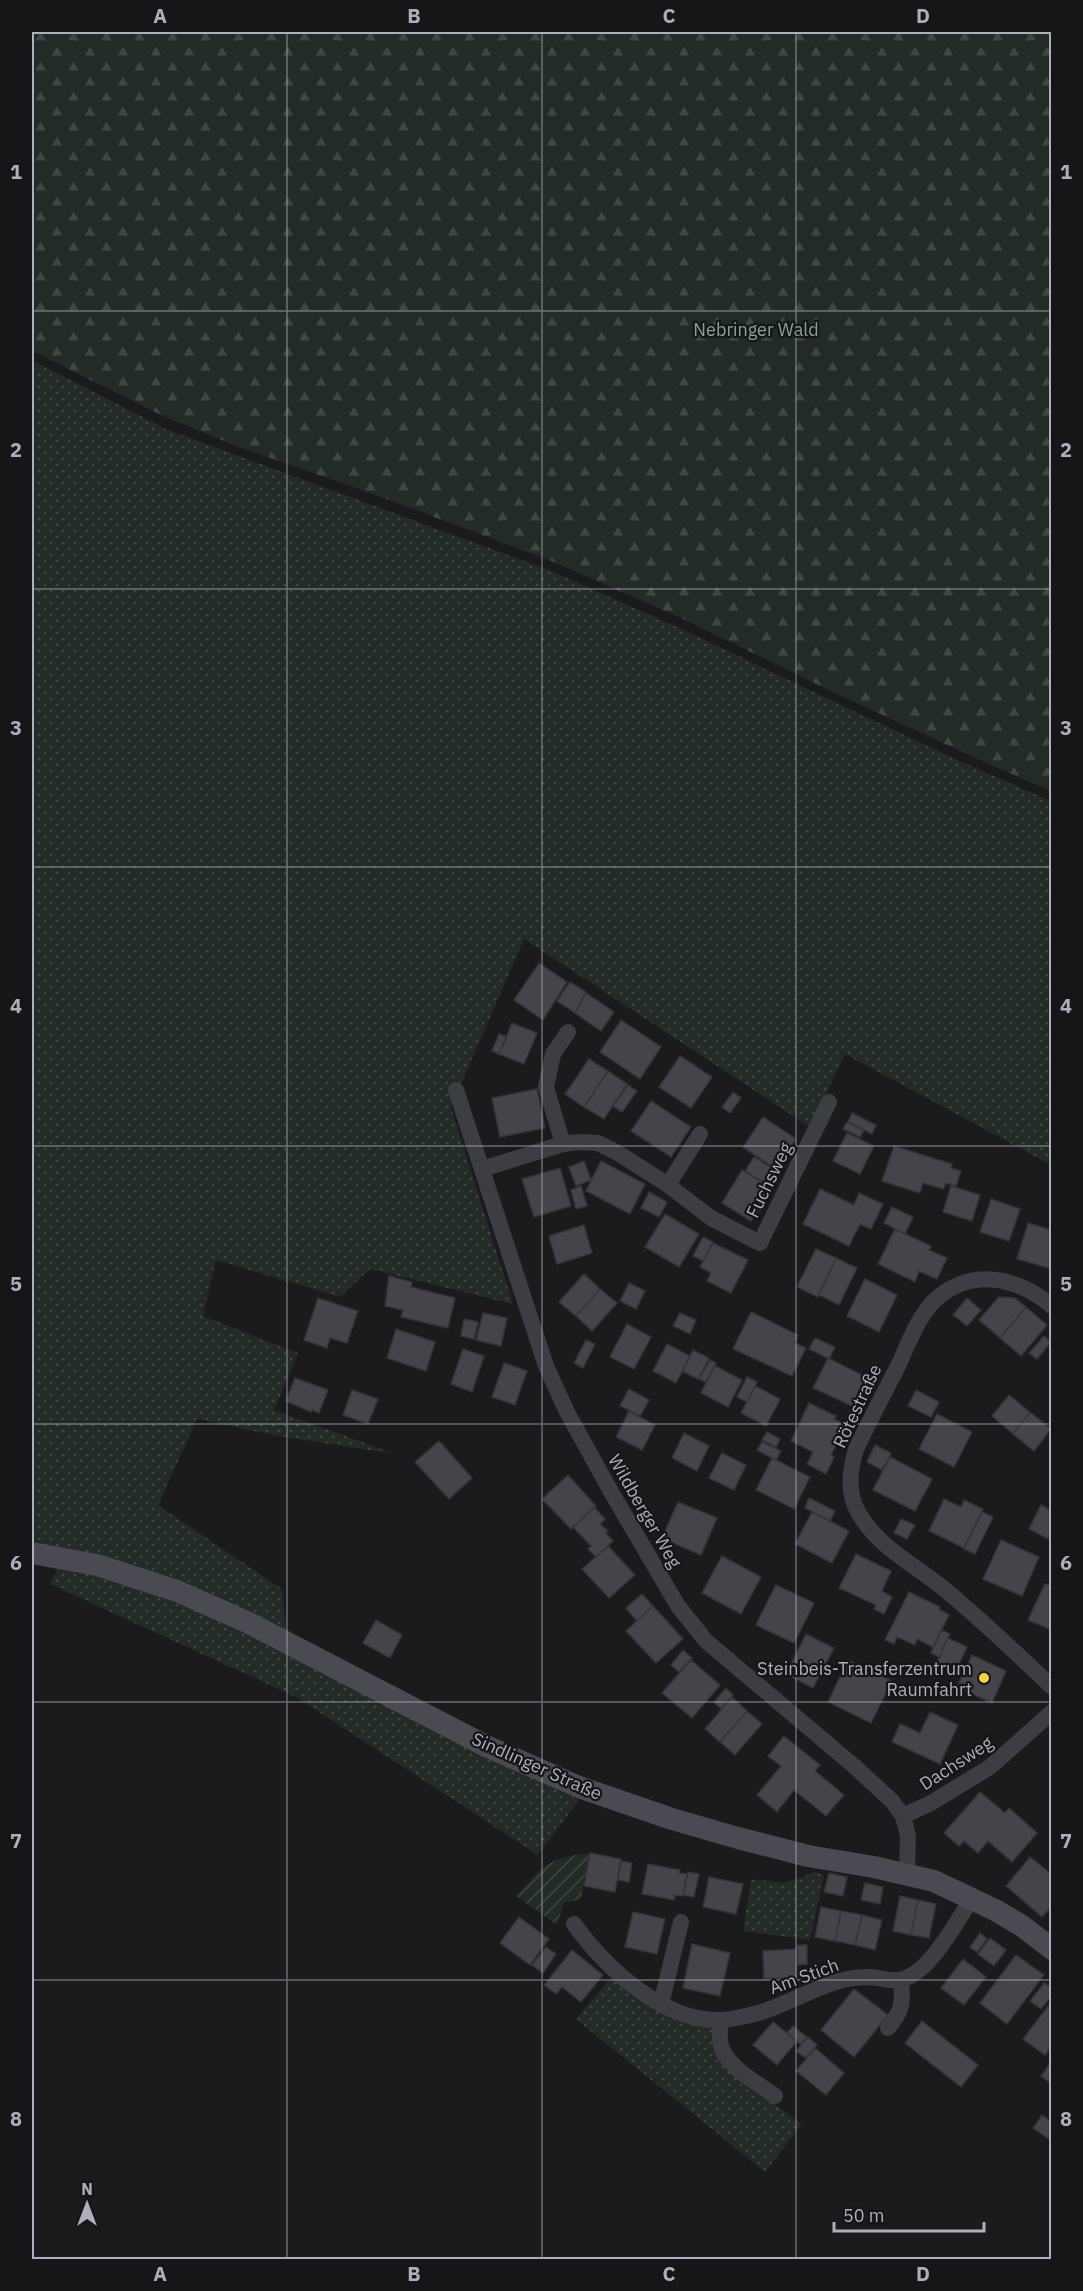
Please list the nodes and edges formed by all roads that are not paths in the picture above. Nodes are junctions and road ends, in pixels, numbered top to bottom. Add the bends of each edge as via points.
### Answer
1 (568, 1032) dead end
2 (456, 1089) dead end
3 (829, 1102) dead end
4 (700, 1134) dead end
5 (563, 1144) junction
6 (482, 1169) junction
7 (668, 1185) junction
8 (1052, 1306) edge
9 (32, 1553) edge
10 (1052, 1686) edge
11 (1052, 1712) edge
12 (903, 1816) junction
13 (908, 1874) junction
14 (972, 1898) junction
15 (681, 1922) dead end
16 (574, 1924) dead end
17 (1052, 1949) edge
18 (901, 1980) junction
19 (661, 2004) junction
20 (721, 2020) junction
21 (888, 2028) dead end
22 (775, 2096) dead end

1 - 5 street via 553,1054 546,1087
2 - 6 street, Wildberger Weg
3 - 7 street, Fuchsweg via 760,1243 711,1218
4 - 7 street
5 - 6 street, Fuchsweg
5 - 7 street, Fuchsweg via 598,1143
6 - 12 street, Wildberger Weg via 556,1391 678,1606 706,1641 862,1773
8 - 10 street, Rötestraße via 1022,1285 1003,1280 983,1279 965,1284 936,1300 923,1314 850,1468 856,1509 880,1541 943,1588
9 - 13 street, Sindlinger Straße via 97,1565 177,1591 247,1622 486,1746 579,1787 738,1838 808,1856
11 - 12 street, Dachsweg via 990,1767
12 - 13 street via 908,1836
13 - 14 street, Sindlinger Straße
14 - 17 street, Sindlinger Straße via 1022,1926
14 - 18 street via 920,1970
15 - 19 street
16 - 19 street, Am Stich via 598,1955
18 - 20 street, Am Stich via 872,1977 838,1981 760,2012
18 - 21 street via 903,2002 899,2015
19 - 20 street, Am Stich
20 - 22 street via 723,2052

